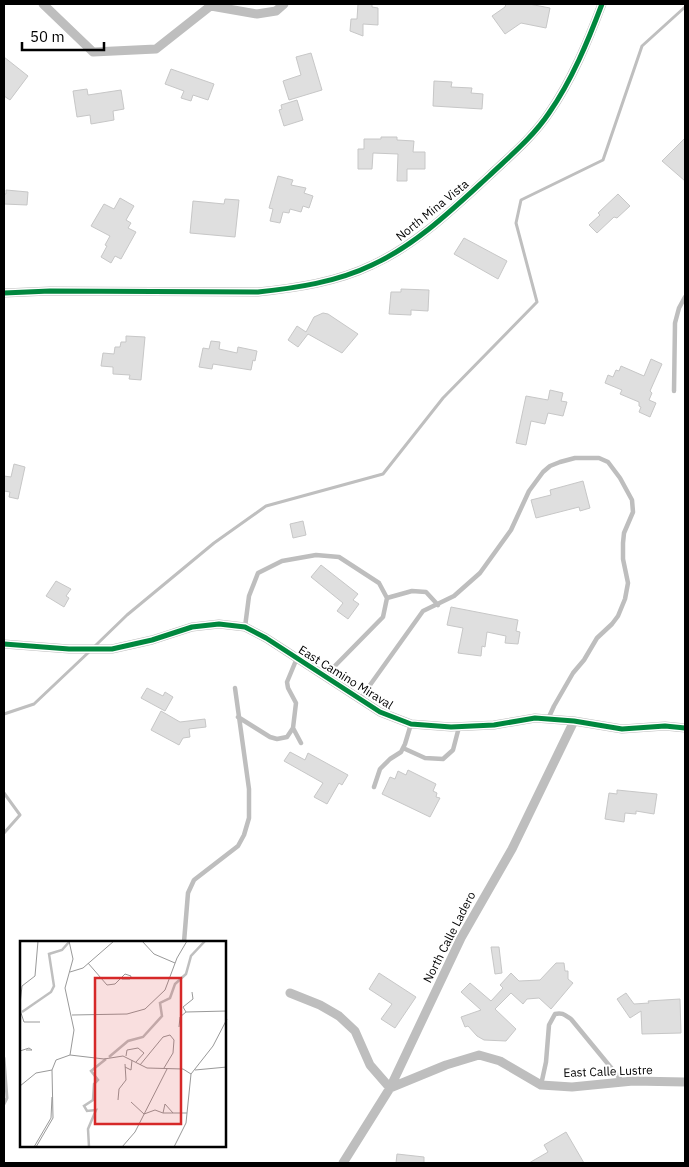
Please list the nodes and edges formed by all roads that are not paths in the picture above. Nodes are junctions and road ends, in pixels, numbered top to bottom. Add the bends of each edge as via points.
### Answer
1 (43, 4) edge
2 (284, 4) edge
3 (602, 4) edge
4 (212, 5) edge
5 (4, 293) edge
6 (685, 297) edge
7 (674, 391) dead end
8 (387, 598) junction
9 (438, 605) junction
10 (245, 627) junction
11 (4, 644) edge
12 (297, 658) junction
13 (325, 676) junction
14 (235, 688) dead end
15 (360, 699) junction
16 (238, 717) junction
17 (548, 719) junction
18 (574, 721) junction
19 (411, 724) junction
20 (459, 727) junction
21 (293, 728) junction
22 (685, 728) edge
23 (301, 744) dead end
24 (403, 748) junction
25 (374, 787) dead end
26 (184, 941) edge
27 (290, 993) dead end
28 (623, 1082) junction
29 (685, 1082) edge
30 (540, 1085) junction
31 (390, 1088) junction
32 (343, 1163) edge

1 - 4 street via 93,52 156,49
2 - 4 street via 276,11 257,14
3 - 5 street, North Mina Vista via 572,74 532,135 420,236 372,265 310,284 258,292
6 - 7 lane via 675,323
8 - 9 lane via 412,591 426,592
8 - 10 lane via 379,583 339,557 316,555 282,561 258,573 249,596
8 - 13 lane via 383,617
9 - 15 lane via 424,611
9 - 17 lane via 480,573 511,530 529,491 550,466 582,458 599,458 608,462 632,500 633,512 623,544 628,582 625,599 618,616 597,638 573,673
10 - 11 street, East Camino Miraval via 219,624 192,627 112,649
10 - 12 street, East Camino Miraval
12 - 13 street, East Camino Miraval
12 - 21 lane via 287,682 296,703
13 - 15 street, East Camino Miraval
14 - 16 lane
15 - 19 street, East Camino Miraval via 380,712
16 - 21 lane via 277,740 287,737
16 - 26 lane via 249,789 249,818 238,846 194,880 188,893
17 - 18 street, East Camino Miraval
17 - 20 street, East Camino Miraval
18 - 22 street, East Camino Miraval via 622,729
18 - 31 street, North Calle Ladero via 512,850 460,938
19 - 20 street, East Camino Miraval
19 - 24 lane
20 - 24 lane via 453,750 443,759 425,758
21 - 23 lane
24 - 25 lane via 380,769
27 - 31 street via 339,1016 355,1031 370,1065
28 - 29 street, East Calle Lustre
28 - 30 street, East Calle Lustre via 572,1087
28 - 30 lane via 571,1019 559,1013 549,1025 546,1062
30 - 31 street, East Calle Lustre via 500,1060 479,1055
31 - 32 street, North Calle Ladero

